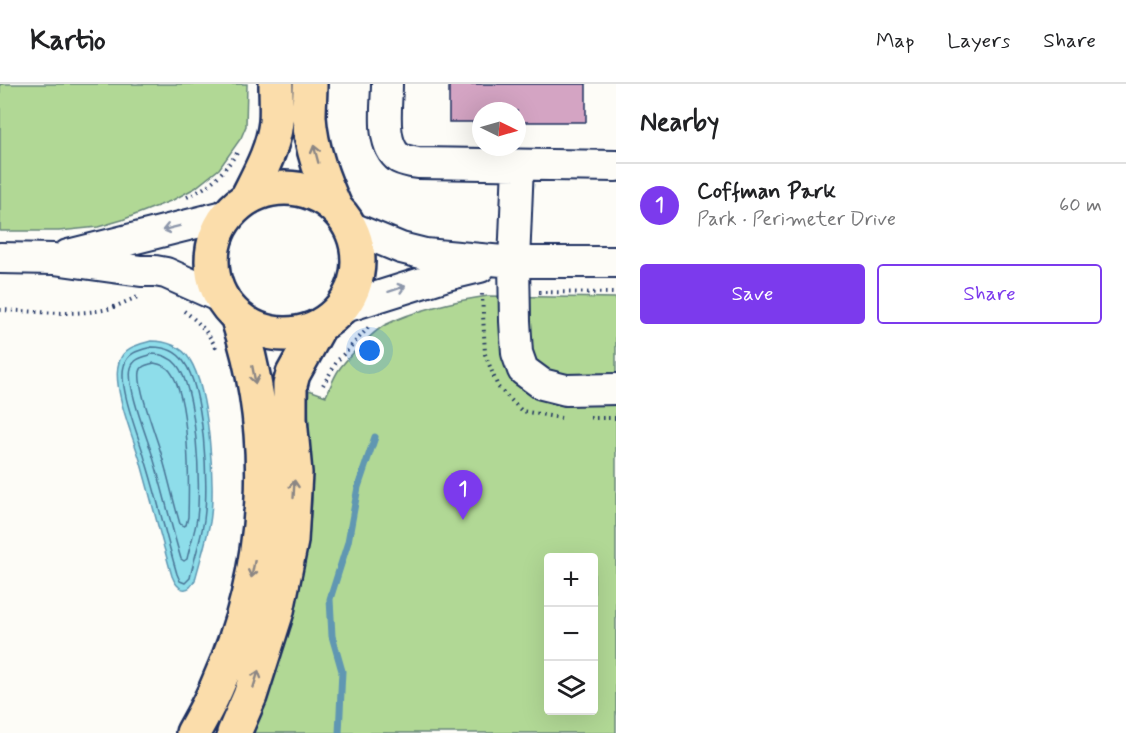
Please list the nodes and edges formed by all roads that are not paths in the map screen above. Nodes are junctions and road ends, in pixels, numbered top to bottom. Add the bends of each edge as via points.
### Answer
1 (276, 84) edge
2 (310, 84) edge
3 (387, 84) edge
4 (518, 165) junction
5 (616, 166) edge
6 (237, 207) junction
7 (343, 218) junction
8 (0, 258) edge
9 (54, 259) junction
10 (514, 262) junction
11 (616, 262) edge
12 (229, 308) junction
13 (330, 317) junction
14 (616, 389) edge
15 (193, 733) edge
16 (234, 733) edge

1 - 6 main road via 276,122 271,147 262,169
7 -> 2 main road via 324,181 314,147 309,118
3 - 4 street via 387,135 389,145 399,157 418,163
4 - 5 street
4 - 10 street
6 - 7 main road via 264,191 303,190 320,197
6 -> 9 street
6 - 12 main road via 221,226 211,256 216,287
7 - 10 street via 401,248 425,254
7 - 13 main road via 356,243 356,277 351,293
8 - 9 street
9 - 12 street via 166,273
10 - 11 street
13 -> 10 street via 402,288 463,270
10 - 14 street via 517,353 523,370 542,384 566,390
12 - 13 main road via 256,329 279,335 301,333
12 -> 15 main road via 247,345 254,371 263,461 262,506 249,590 237,635
16 -> 13 main road via 277,611 291,541 295,473 290,385

